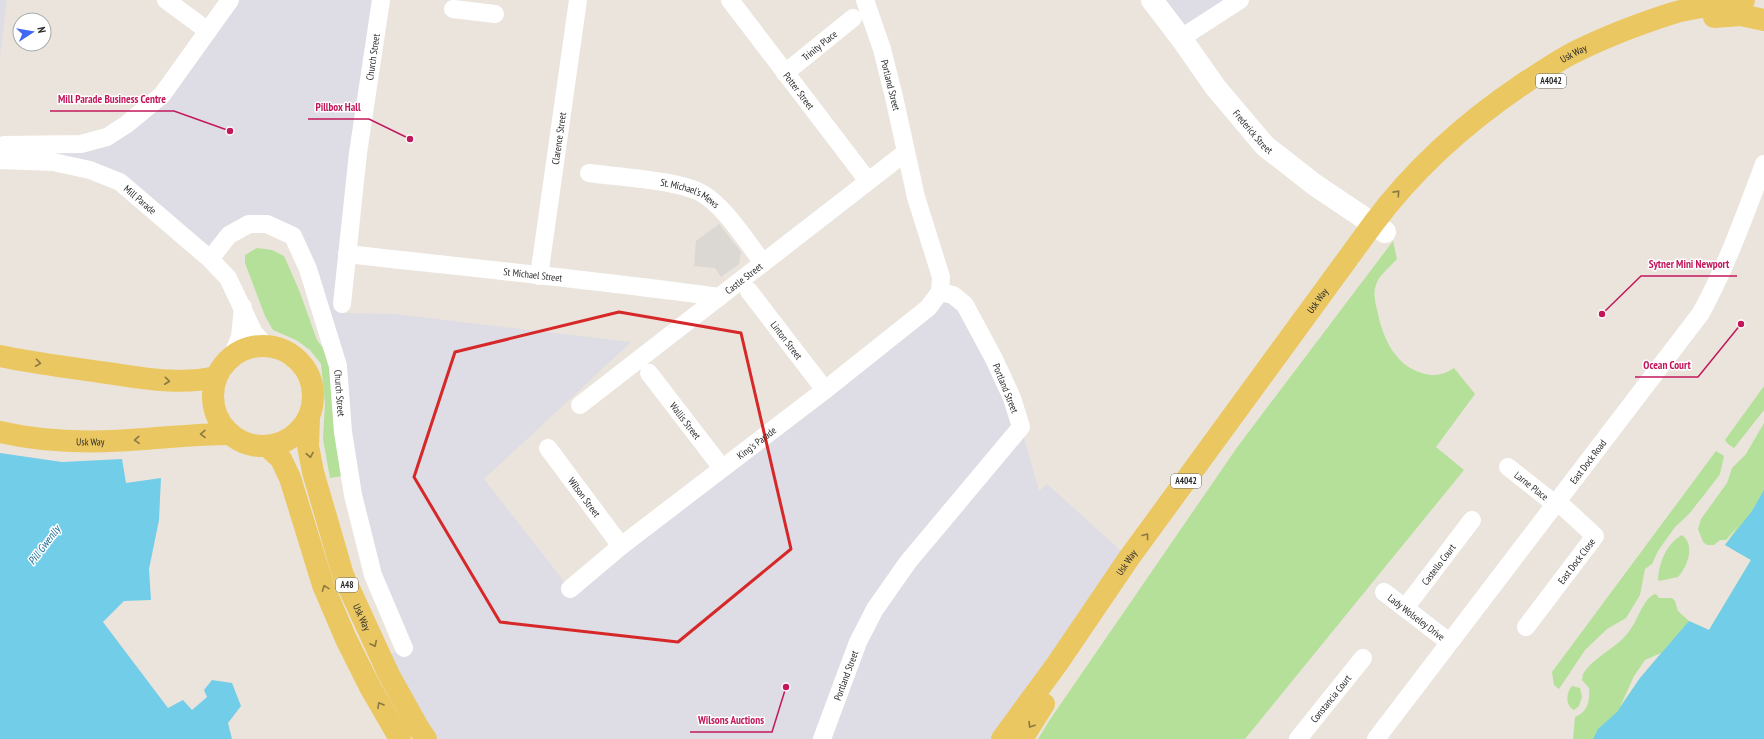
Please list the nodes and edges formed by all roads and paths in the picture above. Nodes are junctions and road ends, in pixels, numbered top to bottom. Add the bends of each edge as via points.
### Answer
1 (166, 0) edge
2 (230, 0) edge
3 (381, 0) edge
4 (578, 0) edge
5 (730, 0) edge
6 (1152, 0) edge
7 (1240, 0) edge
8 (1744, 0) edge
9 (865, 5) edge
10 (477, 6) edge
11 (453, 10) dead end
12 (494, 14) dead end
13 (1764, 20) edge
14 (208, 31) junction
15 (1182, 38) junction
16 (785, 73) junction
17 (2, 152) edge
18 (906, 152) junction
19 (1764, 164) edge
20 (589, 173) dead end
21 (868, 181) junction
22 (1379, 228) junction
23 (347, 254) junction
24 (210, 259) junction
25 (763, 263) junction
26 (539, 276) junction
27 (748, 291) dead end
28 (940, 292) junction
29 (719, 297) junction
30 (342, 304) dead end
31 (243, 307) junction
32 (266, 346) junction
33 (0, 356) edge
34 (232, 356) junction
35 (649, 372) dead end
36 (216, 376) junction
37 (825, 390) junction
38 (580, 405) dead end
39 (309, 416) junction
40 (0, 432) edge
41 (230, 434) junction
42 (267, 446) junction
43 (548, 448) dead end
44 (1508, 467) dead end
45 (722, 468) junction
46 (1556, 502) junction
47 (1472, 520) dead end
48 (621, 546) junction
49 (570, 590) dead end
50 (1384, 592) dead end
51 (1405, 608) junction
52 (1526, 628) dead end
53 (1449, 642) junction
54 (404, 648) dead end
55 (1363, 658) dead end
56 (400, 739) edge
57 (426, 739) edge
58 (822, 739) edge
59 (1002, 739) edge
60 (1022, 739) edge
61 (1298, 739) edge
62 (1376, 739) edge

1 - 14 street
2 - 14 street, Mill Parade
3 - 23 street, Church Street via 358,153
4 - 26 street, Clarence Street
5 - 16 street, Potter Street
6 - 15 street, Frederick Street
7 - 15 street
22 -> 8 main road, Usk Way / A4042 via 1394,197 1458,133 1482,112 1568,55 1671,14
9 - 16 street, Trinity Place
9 - 18 street, Portland Street via 882,49
10 - 11 street
10 - 12 street
13 - 22 main road, Usk Way / A4042 via 1741,15 1681,23 1606,52 1558,77 1510,109 1460,149
14 - 17 street, Mill Parade via 162,95 127,124 106,137 81,144
15 - 22 street, Frederick Street via 1216,88 1265,146 1315,185
16 - 21 street, Potter Street
17 - 24 street, Mill Parade via 90,170 120,182
18 - 21 street, Castle Street
18 - 28 street, Portland Street via 916,197 941,277
19 - 46 street, East Dock Road via 1734,243 1701,313
20 - 25 street, St. Michael's Mews via 681,186 703,194 720,208
21 - 25 street, Castle Street
59 -> 22 main road, Usk Way / A4042 via 1129,558
22 -> 60 main road, Usk Way / A4042 via 1076,656
23 - 26 street, St Michael Street
23 - 30 street, Church Street
24 - 31 street, Mill Parade via 228,278
24 - 54 street, Church Street via 229,235 249,224 267,224 292,236 308,269 338,366 343,432 353,495 373,575
25 - 29 street, Castle Street
26 - 29 street, St Michael Street via 625,284
27 - 37 street, Linton Street
28 - 37 street, King's Parade via 928,308
28 - 58 street, Portland Street via 953,295 965,306 994,359 1012,398 1021,427 908,562 874,609 858,642
29 - 38 street, Castle Street
31 - 32 street, Mill Parade via 254,333
31 - 34 street via 240,337
32 - 34 main road, A48 via 254,346
32 - 39 main road, A48 via 282,349 296,358 306,370 312,385 313,401
33 -> 36 main road via 171,382 202,380
34 - 36 main road, A48
35 - 45 street, Wallis Street
36 - 41 main road, A48 via 213,401 221,425
37 - 45 street, King's Parade
39 - 42 main road, A48 via 302,428 292,437
39 -> 57 main road, Usk Way / A48 via 308,446 313,472 342,575 389,675
41 -> 40 main road, Usk Way / A48 via 96,442 53,440
41 - 42 main road, A48 via 241,441
56 -> 42 main road, A48 via 370,687 343,632 324,585 290,478 281,459
43 - 48 street, Wilson Street
44 - 46 street, Larne Place
45 - 48 street, King's Parade
46 - 52 street, East Dock Close via 1595,536
46 - 53 street, East Dock Road
47 - 51 street, Castello Court
48 - 49 street, King's Parade
50 - 51 street, Lady Wolseley Drive
51 - 53 street, Lady Wolseley Drive
53 - 62 street, East Dock Road
55 - 61 street, Constancia Court

